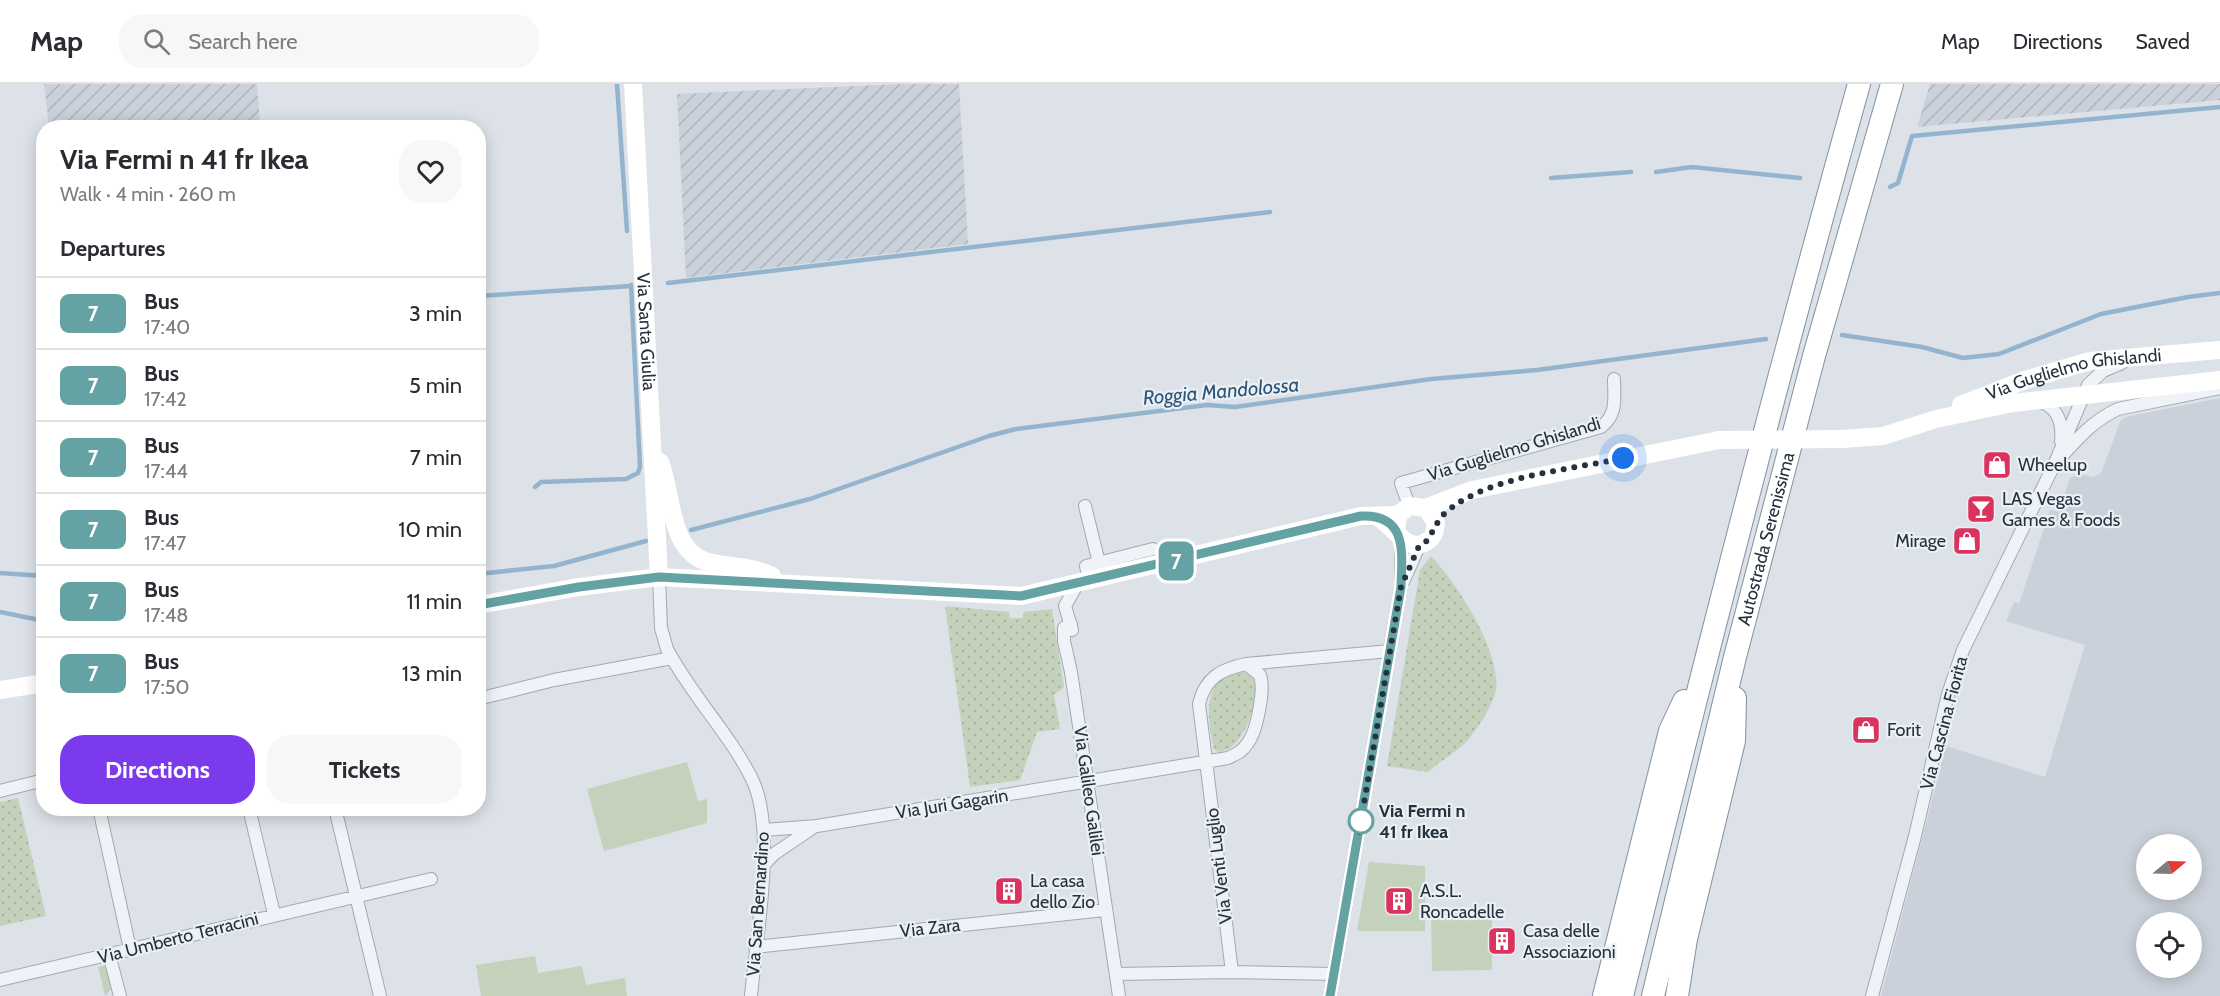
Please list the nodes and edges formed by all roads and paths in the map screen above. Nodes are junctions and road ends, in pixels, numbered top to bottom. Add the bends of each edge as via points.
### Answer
1 (633, 84) edge
2 (1859, 84) edge
3 (1892, 84) edge
4 (2220, 350) edge
5 (2144, 358) junction
6 (2103, 370) junction
7 (1614, 379) dead end
8 (2216, 382) edge
9 (2111, 392) junction
10 (2082, 397) junction
11 (2034, 400) junction
12 (1936, 419) junction
13 (653, 446) junction
14 (2054, 465) junction
15 (1085, 506) dead end
16 (1411, 521) junction
17 (1419, 546) junction
18 (1153, 549) dead end
19 (1099, 563) junction
20 (659, 577) junction
21 (1084, 582) junction
22 (786, 583) junction
23 (1401, 587) junction
24 (486, 604) edge
25 (1390, 651) junction
26 (1706, 653) junction
27 (1735, 657) junction
28 (672, 658) junction
29 (1286, 658) junction
30 (1246, 664) junction
31 (36, 684) edge
32 (1264, 684) junction
33 (0, 690) edge
34 (486, 697) edge
35 (1206, 761) junction
36 (36, 782) edge
37 (1088, 782) junction
38 (0, 791) edge
39 (101, 816) edge
40 (251, 816) edge
41 (337, 816) edge
42 (817, 826) junction
43 (764, 830) junction
44 (763, 866) junction
45 (431, 879) dead end
46 (356, 896) junction
47 (1105, 910) junction
48 (274, 914) junction
49 (755, 947) junction
50 (130, 949) junction
51 (109, 954) junction
52 (1232, 972) junction
53 (1116, 974) junction
54 (1334, 974) junction
55 (0, 980) edge
56 (120, 996) edge
57 (380, 996) edge
58 (751, 996) edge
59 (1119, 996) edge
60 (1330, 996) edge
61 (1604, 996) edge
62 (1622, 996) edge
63 (1653, 996) edge
64 (1677, 996) edge
65 (1872, 996) edge

1 - 13 street, Via Santa Giulia
2 - 26 highway, Autostrada Serenissima
3 - 27 highway, Autostrada Serenissima via 1814,356
4 - 5 street, Via Guglielmo Ghislandi
5 - 6 street
5 - 12 street, Via Guglielmo Ghislandi via 2112,357 2059,369 1958,406
6 - 9 street via 2103,383
6 - 10 street
7 - 16 street, Via Guglielmo Ghislandi via 1614,408 1611,419 1601,427 1401,483
8 - 9 street, Via Guglielmo Ghislandi
8 - 14 street via 2103,416
9 - 10 street, Via Guglielmo Ghislandi
10 - 11 street, Via Guglielmo Ghislandi
10 - 14 street
11 - 12 street, Via Guglielmo Ghislandi
11 - 14 street via 2050,406 2058,417 2061,439
12 - 16 street, Via Guglielmo Ghislandi, bridge via 1883,436 1719,440 1492,486
13 - 20 street, Via Santa Giulia
13 - 22 street via 666,478 679,534 690,552 709,562 759,570
14 - 65 street, Via Cascina Fiorita via 1960,659 1948,694
15 - 19 street
16 - 17 street via 1409,545
16 - 17 street, Via Guglielmo Ghislandi via 1434,533
16 - 21 street via 1361,516
16 - 23 street
17 - 23 street
18 - 19 street
19 - 21 street via 1086,566
20 - 22 street
20 - 24 street
20 - 28 street, Via San Bernardino via 661,628
21 - 22 street via 1021,596
21 - 37 street, Via Galileo Galilei via 1065,606 1071,624 1063,633
23 - 25 street
25 - 29 street, Via Venti Luglio
25 - 54 street
26 - 61 highway via 1670,731
26 - 62 highway, Autostrada Serenissima
27 - 63 highway, Autostrada Serenissima
27 - 64 highway via 1734,741 1686,939
28 - 34 street
28 - 43 street, Via San Bernardino via 751,778 762,803
29 - 30 street, Via Venti Luglio
29 - 32 street via 1271,671
30 - 32 street via 1260,675
30 - 35 street, Via Venti Luglio via 1227,668 1203,689 1199,704
31 - 33 street
32 - 35 street, Via Juri Gagarin via 1249,742 1234,755
35 - 37 street, Via Juri Gagarin
35 - 52 street, Via Venti Luglio
36 - 38 street
37 - 42 street, Via Juri Gagarin
37 - 47 street, Via Galileo Galilei
39 - 50 street
40 - 48 street
41 - 46 street
42 - 43 street, Via Juri Gagarin
42 - 44 street, Via Juri Gagarin via 774,854
43 - 44 street, Via San Bernardino
44 - 49 street, Via San Bernardino
45 - 46 street, Via Umberto Terracini
46 - 48 street, Via Umberto Terracini
46 - 57 street
47 - 49 street, Via Zara
47 - 53 street, Via Galileo Galilei
48 - 50 street, Via Umberto Terracini
49 - 58 street, Via San Bernardino
50 - 51 street, Via Umberto Terracini
51 - 55 street, Via Umberto Terracini
51 - 56 street
52 - 53 street
52 - 54 street
53 - 59 street, Via Galileo Galilei
54 - 60 street

